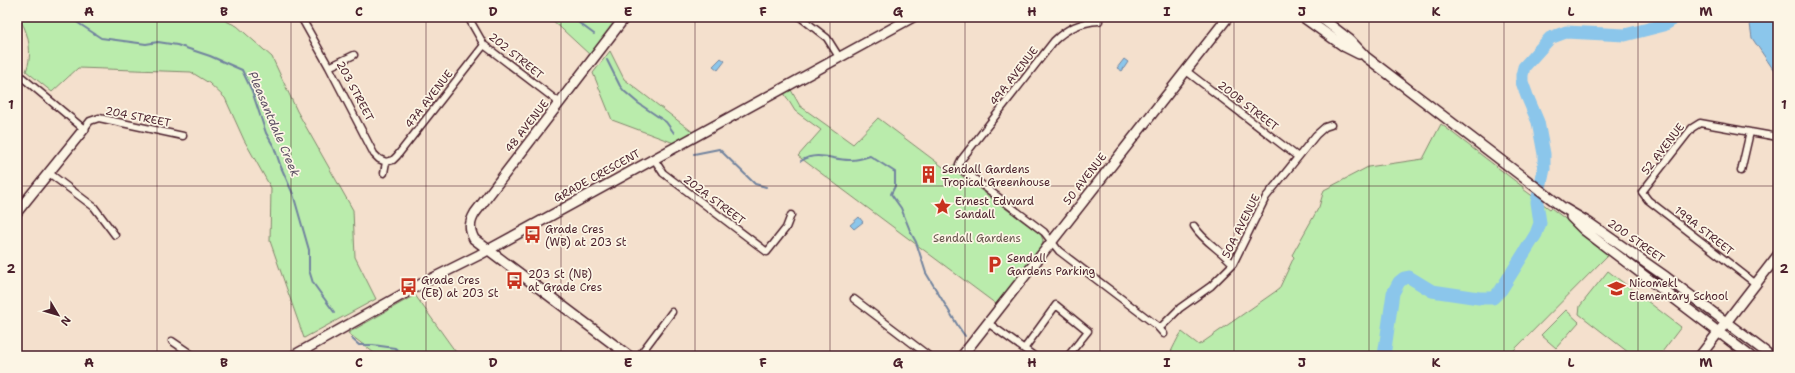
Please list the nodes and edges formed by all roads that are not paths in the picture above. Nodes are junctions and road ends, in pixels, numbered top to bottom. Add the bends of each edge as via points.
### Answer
1 (301, 17) edge
2 (468, 17) edge
3 (625, 17) edge
4 (800, 17) edge
5 (912, 17) edge
6 (1228, 17) edge
7 (1303, 17) edge
8 (1320, 17) edge
9 (1099, 21) dead end
10 (484, 45) junction
11 (354, 55) dead end
12 (839, 57) junction
13 (1366, 57) junction
14 (329, 67) junction
15 (1186, 70) junction
16 (17, 73) edge
17 (560, 103) junction
18 (1331, 125) dead end
19 (84, 129) junction
20 (1750, 132) junction
21 (183, 136) dead end
22 (1778, 137) edge
23 (1298, 157) junction
24 (654, 159) junction
25 (386, 162) junction
26 (1740, 170) dead end
27 (49, 172) junction
28 (384, 173) dead end
29 (1642, 192) joint
30 (1562, 207) junction
31 (17, 212) edge
32 (791, 215) dead end
33 (1194, 226) dead end
34 (115, 235) dead end
35 (1052, 242) junction
36 (488, 250) junction
37 (1778, 255) edge
38 (1233, 264) junction
39 (1756, 284) junction
40 (854, 299) dead end
41 (672, 312) dead end
42 (1727, 322) junction
43 (988, 323) junction
44 (1160, 328) junction
45 (1719, 332) junction
46 (1164, 334) dead end
47 (172, 341) dead end
48 (1024, 349) junction
49 (194, 356) edge
50 (293, 356) edge
51 (629, 356) edge
52 (639, 356) edge
53 (929, 356) edge
54 (962, 356) edge
55 (1034, 356) edge
56 (1068, 356) edge
57 (1700, 356) edge
58 (1750, 356) edge
59 (1771, 356) edge

1 - 14 street, 203 STREET
2 - 10 street, 202 STREET
3 - 17 street, 48 AVENUE
4 - 12 street via 827,38
5 - 12 street, GRADE CRESCENT
6 - 15 street, 50 AVENUE
7 - 13 street, 200 STREET via 1345,47
8 - 13 street, 200 STREET via 1350,40
9 - 35 street, 49A AVENUE via 1083,22 1054,41 959,164 963,172 1044,232
10 - 17 street, 202 STREET
10 - 25 street, 47A AVENUE via 397,156
11 - 14 street
12 - 24 street, GRADE CRESCENT
13 - 30 street, 200 STREET
14 - 25 street, 203 STREET via 374,154
15 - 23 street, 200B STREET
15 - 35 street, 50 AVENUE
16 - 19 street
17 - 36 street, 48 AVENUE via 469,223 474,239
18 - 23 street, 50A AVENUE via 1320,130
19 - 21 street, 204 STREET via 90,120 99,118
19 - 27 street
20 - 22 street
20 - 26 street
20 - 29 street, 52 AVENUE via 1703,122 1692,128
23 - 38 street, 50A AVENUE via 1266,197
24 - 32 street, 202A STREET via 662,173 767,252 786,228
24 - 36 street, GRADE CRESCENT
25 - 28 street
27 - 31 street
27 - 34 street via 94,207
29 - 39 street, 199A STREET via 1648,200
30 - 42 street, 200 STREET
30 - 45 street, 200 STREET via 1584,230
33 - 38 street via 1201,236
35 - 43 street, 50 AVENUE
35 - 44 street via 1059,251
36 - 50 street, GRADE CRESCENT via 423,283
36 - 51 street
37 - 39 street
38 - 44 street, 50A AVENUE via 1211,286 1180,308
39 - 42 street
40 - 53 street
41 - 52 street
42 - 45 street
42 - 59 street, 200 STREET
43 - 48 street
43 - 54 street, 50 AVENUE
44 - 46 street
45 - 57 street
45 - 58 street, 200 STREET
47 - 49 street
48 - 55 street
48 - 56 street via 1056,305 1088,331

